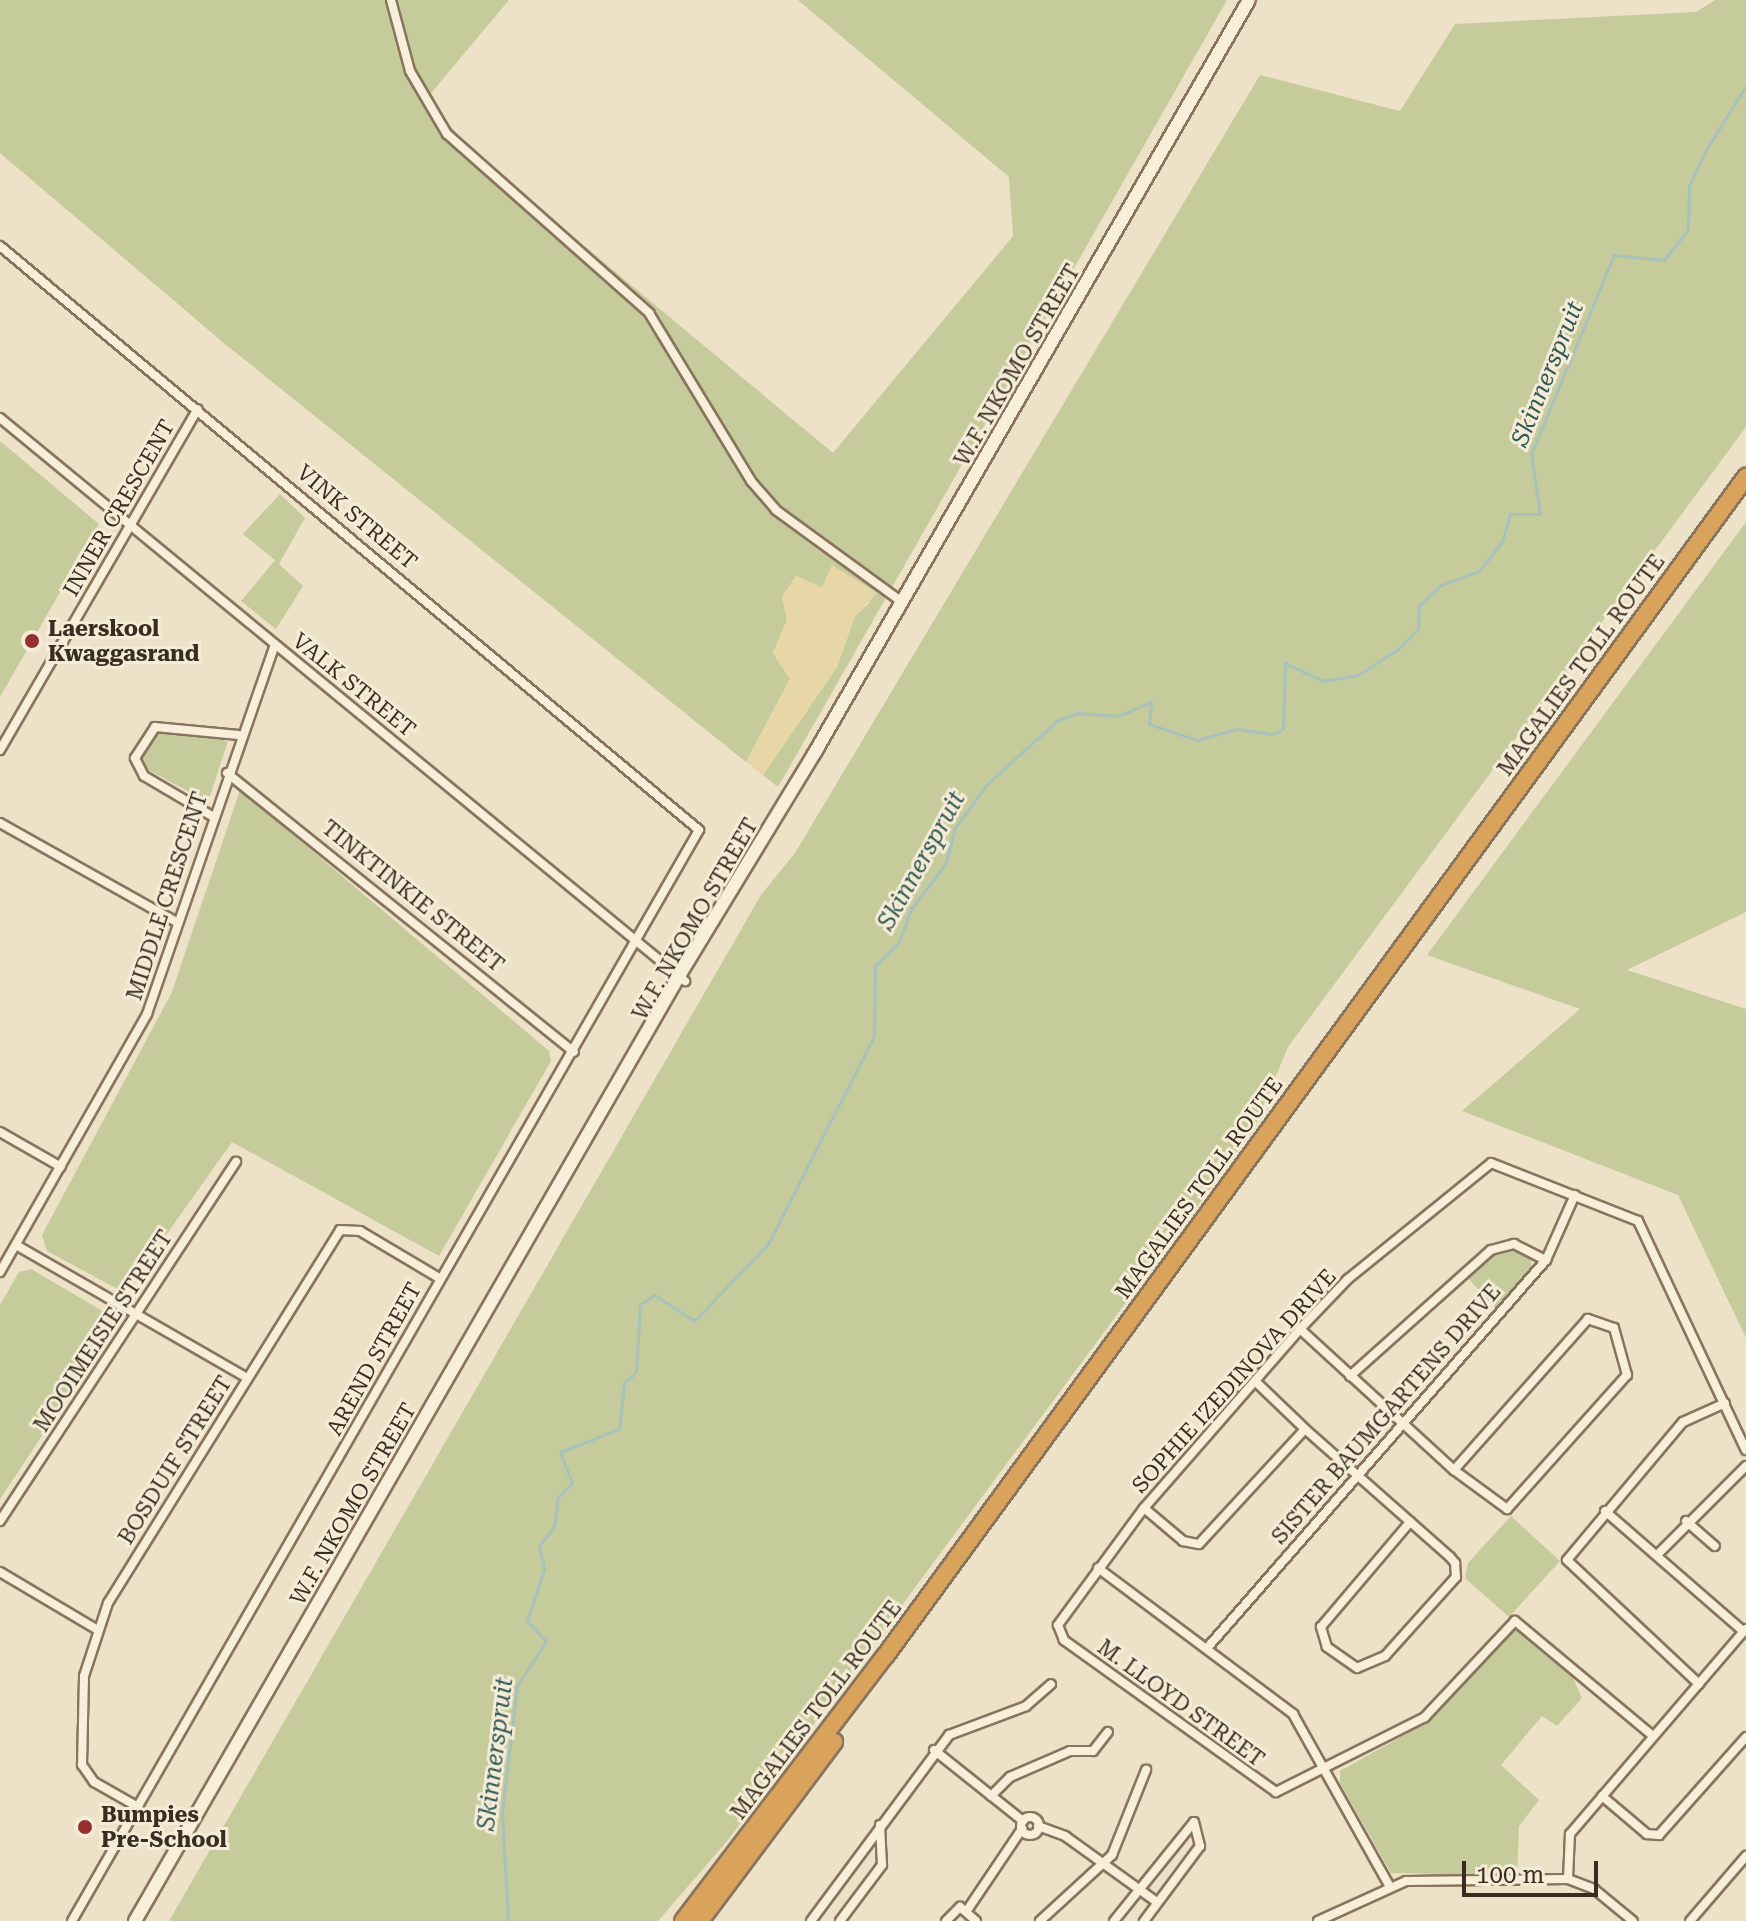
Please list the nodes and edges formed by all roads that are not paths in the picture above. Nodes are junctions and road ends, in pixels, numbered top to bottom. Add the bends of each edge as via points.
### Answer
1 (391, 0) edge
2 (1249, 0) edge
3 (0, 246) edge
4 (198, 409) junction
5 (0, 418) edge
6 (1746, 477) edge
7 (1746, 495) edge
8 (130, 524) junction
9 (901, 601) junction
10 (275, 645) junction
11 (239, 735) junction
12 (0, 750) edge
13 (227, 773) junction
14 (212, 816) junction
15 (690, 816) joint
16 (0, 823) edge
17 (178, 923) junction
18 (636, 942) junction
19 (682, 978) junction
20 (574, 1052) junction
21 (0, 1132) edge
22 (236, 1162) dead end
23 (61, 1167) junction
24 (1575, 1195) junction
25 (16, 1245) junction
26 (1546, 1260) junction
27 (0, 1272) edge
28 (439, 1278) junction
29 (134, 1314) junction
30 (1300, 1329) junction
31 (1350, 1376) junction
32 (247, 1378) junction
33 (1255, 1381) junction
34 (1725, 1403) junction
35 (1400, 1422) junction
36 (1305, 1429) junction
37 (1746, 1450) edge
38 (1746, 1466) edge
39 (1454, 1470) junction
40 (1357, 1474) junction
41 (1144, 1508) junction
42 (1605, 1511) junction
43 (0, 1521) edge
44 (1686, 1521) junction
45 (1410, 1522) junction
46 (1715, 1546) dead end
47 (1657, 1555) junction
48 (1098, 1568) junction
49 (0, 1572) edge
50 (96, 1629) junction
51 (1745, 1631) edge
52 (1064, 1640) joint
53 (1208, 1647) junction
54 (1051, 1684) dead end
55 (1699, 1684) junction
56 (1108, 1732) dead end
57 (1653, 1736) junction
58 (1746, 1737) edge
59 (934, 1750) junction
60 (1146, 1770) dead end
61 (1325, 1770) junction
62 (991, 1796) junction
63 (1602, 1796) junction
64 (138, 1807) junction
65 (880, 1825) junction
66 (1022, 1825) junction
67 (1038, 1826) junction
68 (1031, 1834) junction
69 (1746, 1856) edge
70 (1005, 1857) junction
71 (1106, 1864) junction
72 (1568, 1879) junction
73 (1389, 1885) junction
74 (1137, 1888) junction
75 (1157, 1902) junction
76 (968, 1909) junction
77 (1324, 1919) edge
78 (72, 1921) edge
79 (135, 1921) edge
80 (683, 1921) edge
81 (700, 1921) edge
82 (811, 1921) edge
83 (840, 1921) edge
84 (946, 1921) edge
85 (976, 1921) edge
86 (1040, 1921) edge
87 (1114, 1921) edge
88 (1144, 1921) edge
89 (1633, 1921) edge
90 (1690, 1921) edge

1 - 9 street via 410,71 447,134 649,313 751,481 776,510
2 - 9 main road, W.F. NKOMO STREET
3 - 4 street, VINK STREET
4 - 8 street, INNER CRESCENT
4 - 15 street, VINK STREET
5 - 8 street, VALK STREET
6 - 80 highway, MAGALIES TOLL ROUTE via 886,1655
7 - 81 highway, MAGALIES TOLL ROUTE
8 - 10 street, VALK STREET
8 - 12 street, INNER CRESCENT
9 - 19 main road, W.F. NKOMO STREET
10 - 11 street, MIDDLE CRESCENT
10 - 18 street, VALK STREET
11 - 13 street, MIDDLE CRESCENT
11 - 14 street via 155,727 135,758 144,776
13 - 14 street, MIDDLE CRESCENT
13 - 20 street, TINKTINKIE STREET
14 - 17 street, MIDDLE CRESCENT
15 - 18 street, AREND STREET via 697,840
16 - 17 street
17 - 23 street, MIDDLE CRESCENT via 147,1014
18 - 19 street, VALK STREET
18 - 20 street, AREND STREET
19 - 79 main road, W.F. NKOMO STREET
20 - 28 street, AREND STREET
21 - 23 street
22 - 29 street, MOOIMEISIE STREET
23 - 25 street, MIDDLE CRESCENT
24 - 26 street, SISTER BAUMGARTENS DRIVE
24 - 30 street, SOPHIE IZEDINOVA DRIVE via 1509,1165 1485,1166
24 - 34 street, SOPHIE IZEDINOVA DRIVE via 1640,1224
25 - 27 street, MIDDLE CRESCENT
25 - 29 street
26 - 31 street via 1514,1244 1491,1250
26 - 35 street, SISTER BAUMGARTENS DRIVE
28 - 32 street, BOSDUIF STREET via 346,1227
28 - 64 street, AREND STREET
29 - 32 street
29 - 43 street, MOOIMEISIE STREET
30 - 31 street
30 - 33 street, SOPHIE IZEDINOVA DRIVE
31 - 35 street
32 - 50 street, BOSDUIF STREET
33 - 36 street
33 - 41 street, SOPHIE IZEDINOVA DRIVE
34 - 37 street, SOPHIE IZEDINOVA DRIVE
34 - 42 street via 1683,1422
35 - 39 street
35 - 40 street, SISTER BAUMGARTENS DRIVE
36 - 40 street
36 - 41 street via 1199,1544 1183,1541
38 - 44 street
39 - 39 street via 1500,1507 1519,1503 1627,1375 1614,1328 1588,1319
40 - 45 street
40 - 53 street, SISTER BAUMGARTENS DRIVE
41 - 48 street, SOPHIE IZEDINOVA DRIVE
42 - 47 street
42 - 55 street via 1571,1549 1569,1568
44 - 46 street
44 - 47 street
45 - 45 street via 1450,1557 1456,1577 1377,1664 1357,1668 1327,1647 1321,1627
47 - 51 street
48 - 52 street, SOPHIE IZEDINOVA DRIVE via 1061,1618
48 - 53 street
49 - 50 street
50 - 64 street, BOSDUIF STREET via 80,1712 82,1765 94,1782
51 - 55 street
52 - 61 street, M. LLOYD STREET via 1271,1790
53 - 61 street via 1293,1714
54 - 59 street via 1026,1706 959,1729
55 - 57 street
56 - 62 street via 1093,1751 1070,1751 1010,1777
57 - 61 street, M. LLOYD STREET via 1515,1621 1425,1717
57 - 63 street
58 - 63 street via 1659,1835 1644,1832
59 - 62 street
59 - 65 street
60 - 71 street
61 - 73 street
62 - 66 street
63 - 72 street via 1570,1834
64 - 78 street, AREND STREET
65 - 82 street
65 - 83 street via 882,1865
66 - 67 street via 1032,1817
66 - 68 street
66 - 70 street
67 - 68 street
67 - 71 street
68 - 70 street
69 - 90 street
70 - 76 street
71 - 74 street
71 - 86 street
72 - 73 street
72 - 89 street via 1594,1889
73 - 77 street
74 - 75 street
74 - 75 street via 1194,1822 1200,1846
74 - 87 street
75 - 88 street
76 - 84 street via 955,1908
76 - 85 street

